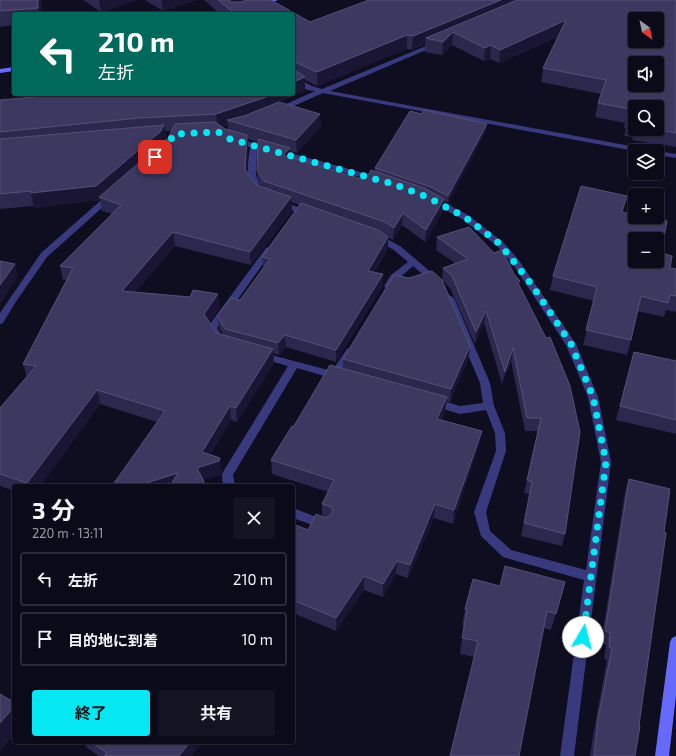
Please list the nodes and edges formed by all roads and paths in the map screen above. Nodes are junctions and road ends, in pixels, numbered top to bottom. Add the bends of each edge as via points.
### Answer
1 (275, 0) edge
2 (241, 12) edge
3 (445, 40) edge
4 (12, 69) edge
5 (0, 71) edge
6 (295, 79) edge
7 (321, 92) junction
8 (270, 114) edge
9 (224, 136) edge
10 (254, 146) junction
11 (628, 148) edge
12 (664, 154) edge
13 (676, 156) edge
14 (386, 182) edge
15 (120, 189) edge
16 (420, 194) edge
17 (321, 217) edge
18 (366, 232) edge
19 (276, 241) edge
20 (413, 262) junction
21 (382, 296) edge
22 (0, 321) edge
23 (355, 342) edge
24 (230, 346) edge
25 (251, 353) edge
26 (294, 365) junction
27 (335, 375) junction
28 (350, 379) edge
29 (423, 399) edge
30 (489, 406) junction
31 (229, 484) edge
32 (295, 514) edge
33 (326, 525) edge
34 (591, 577) junction
35 (676, 642) edge
36 (567, 756) edge
37 (662, 756) edge

1 - 2 street
3 - 7 street
4 - 5 street
6 - 7 street
7 - 8 street
7 - 11 street
9 - 10 street
10 - 14 street
10 - 17 street via 252,183 265,198 296,213
12 - 13 street
15 - 22 street via 44,255
16 - 34 street via 465,217 500,244 515,261 571,344 593,397 606,462
18 - 20 street via 397,248
19 - 24 street via 212,328 222,344
20 - 21 street via 394,276
20 - 30 street via 444,289 484,383
23 - 27 street
25 - 26 street
26 - 27 street
26 - 31 street via 227,475
27 - 28 street
29 - 30 street via 460,410
30 - 34 street via 500,433 501,450 480,512 485,533 507,554
32 - 33 street
34 - 36 street
35 - 37 street

